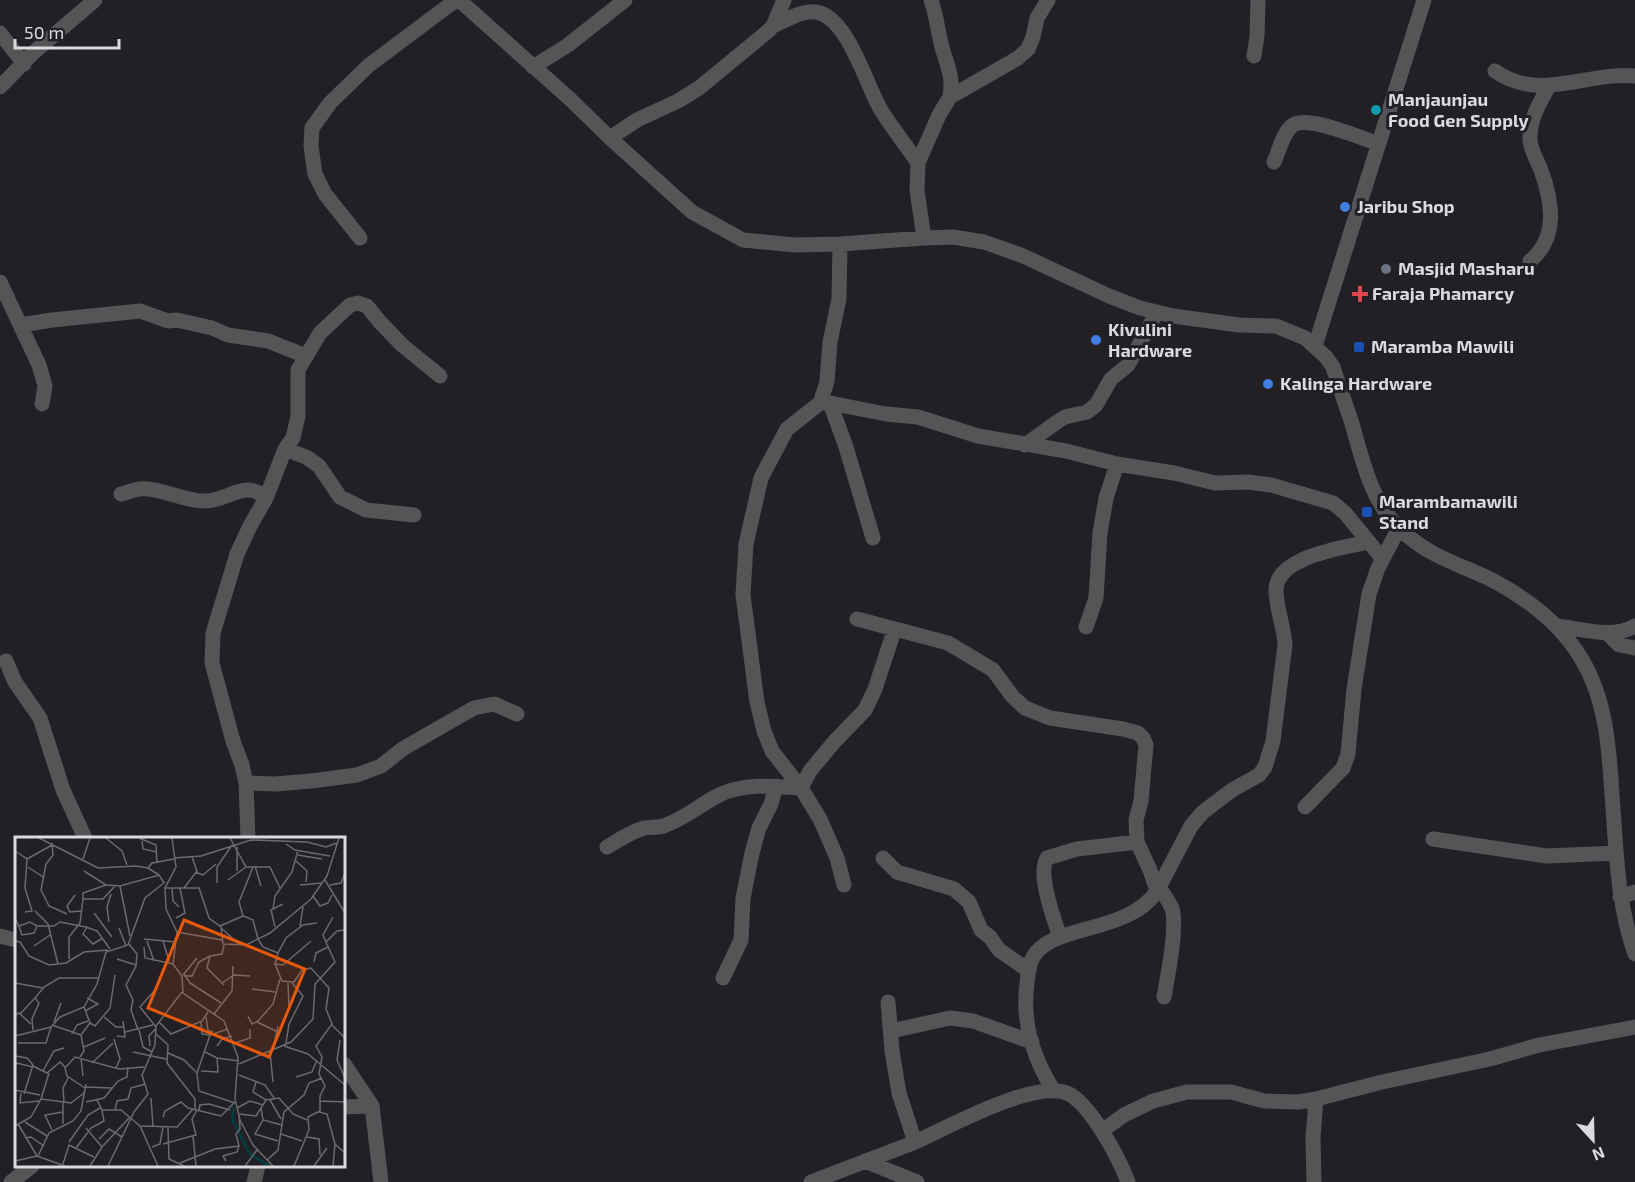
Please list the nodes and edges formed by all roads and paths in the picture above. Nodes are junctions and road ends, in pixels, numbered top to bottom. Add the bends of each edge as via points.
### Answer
1 (95, 0) edge
2 (457, 0) edge
3 (625, 0) edge
4 (784, 0) edge
5 (931, 0) edge
6 (1048, 0) edge
7 (1258, 0) edge
8 (1424, 0) edge
9 (773, 26) junction
10 (0, 33) edge
11 (1254, 56) dead end
12 (24, 64) junction
13 (533, 67) junction
14 (1495, 71) dead end
15 (1635, 76) edge
16 (1549, 86) junction
17 (0, 87) edge
18 (951, 98) junction
19 (610, 138) junction
20 (1379, 144) junction
21 (1274, 162) dead end
22 (918, 163) junction
23 (360, 238) dead end
24 (924, 238) junction
25 (840, 244) junction
26 (1530, 261) dead end
27 (0, 282) edge
28 (4, 300) edge
29 (1157, 312) junction
30 (21, 326) junction
31 (1315, 346) junction
32 (306, 356) junction
33 (440, 376) dead end
34 (825, 403) junction
35 (42, 404) dead end
36 (1025, 445) junction
37 (285, 449) junction
38 (1117, 464) junction
39 (121, 494) dead end
40 (266, 498) junction
41 (414, 515) dead end
42 (1399, 528) junction
43 (873, 538) dead end
44 (1369, 542) junction
45 (1382, 558) junction
46 (857, 620) dead end
47 (1557, 626) junction
48 (1635, 626) edge
49 (1086, 627) dead end
50 (894, 631) junction
51 (1607, 633) junction
52 (1635, 648) edge
53 (6, 661) dead end
54 (517, 714) dead end
55 (246, 783) junction
56 (776, 786) junction
57 (801, 788) junction
58 (1305, 807) dead end
59 (85, 837) edge
60 (248, 837) edge
61 (1433, 839) dead end
62 (1137, 842) junction
63 (607, 847) dead end
64 (1616, 853) junction
65 (883, 858) dead end
66 (844, 885) dead end
67 (1158, 889) junction
68 (1635, 892) edge
69 (1620, 897) junction
70 (0, 936) edge
71 (1060, 937) junction
72 (15, 940) edge
73 (1635, 954) edge
74 (1028, 970) junction
75 (723, 978) dead end
76 (1164, 997) dead end
77 (888, 1002) dead end
78 (1635, 1028) edge
79 (891, 1031) junction
80 (1032, 1042) junction
81 (345, 1066) edge
82 (1054, 1090) junction
83 (1316, 1099) junction
84 (372, 1106) junction
85 (345, 1107) edge
86 (1102, 1131) junction
87 (915, 1142) junction
88 (865, 1161) junction
89 (31, 1167) edge
90 (258, 1167) edge
91 (11, 1182) edge
92 (254, 1182) edge
93 (381, 1182) edge
94 (811, 1182) edge
95 (917, 1182) edge
96 (1128, 1182) edge
97 (1314, 1182) edge

1 - 12 street
2 - 13 street
2 - 23 street via 368,66 312,128 315,174 325,194
3 - 13 street
4 - 9 street
5 - 18 street via 950,69
6 - 18 street via 1037,18 1028,49
7 - 11 street
8 - 20 street
9 - 19 street via 699,88
9 - 22 street via 802,12 818,12 834,22 856,56 882,111
10 - 12 street
12 - 17 street
13 - 19 street
14 - 16 street via 1514,80
15 - 16 street
16 - 26 street via 1530,126 1530,142 1552,220 1546,241
18 - 22 street via 939,115
19 - 25 street via 692,212 743,240
20 - 21 street via 1300,123 1288,131
20 - 31 street
22 - 24 street via 917,190
24 - 25 street
24 - 29 street via 984,242 1108,296
25 - 34 street via 839,299 830,342
27 - 28 street
28 - 30 street
29 - 31 street via 1239,325 1276,326
29 - 36 street via 1128,364 1111,379 1096,405 1087,412 1065,417
30 - 32 street via 140,311 168,321 268,341
30 - 35 street via 45,386
31 - 42 street via 1333,367 1365,470 1383,510
32 - 33 street via 320,333 350,304 358,303 367,306 402,345
32 - 37 street via 298,370 298,416 293,438
34 - 36 street via 918,417 978,436
34 - 43 street via 846,447
34 - 57 street via 788,429 761,478 746,544 744,595 757,702 772,752
36 - 38 street
37 - 40 street
37 - 41 street via 319,466 340,497 366,510
38 - 44 street via 1215,483 1271,485 1333,503
38 - 49 street via 1106,498 1096,598
39 - 40 street via 140,489 206,502 251,490
40 - 55 street via 237,554 213,633 212,663
42 - 45 street
42 - 47 street via 1439,558 1517,594
44 - 45 street
44 - 67 street via 1325,552 1297,563 1279,576 1276,589 1286,645 1273,741 1265,766 1259,775 1203,812 1191,826
45 - 58 street via 1364,618 1348,754 1343,768
46 - 50 street
47 - 51 street
47 - 64 street via 1581,658 1597,692 1608,740
48 - 51 street
50 - 57 street via 865,710 810,771
50 - 62 street via 948,644 968,654 993,670 1024,708 1050,718 1138,733 1146,745 1136,820
51 - 52 street via 1619,645
53 - 59 street via 15,682 40,718 63,790
54 - 55 street via 494,704 474,708 381,766 357,775 275,784
55 - 60 street
56 - 57 street
56 - 63 street via 719,795 682,818 629,833
56 - 75 street via 752,853 743,898 741,940
57 - 66 street via 827,833
61 - 64 street via 1547,856
62 - 67 street
62 - 71 street via 1077,849 1047,858 1045,885
64 - 69 street
65 - 74 street via 897,872 954,889 969,902 981,930 999,950
67 - 71 street via 1134,913 1118,921
67 - 76 street via 1173,913
68 - 69 street
69 - 73 street
70 - 72 street
71 - 74 street via 1040,949
74 - 80 street via 1026,1004
77 - 79 street
78 - 83 street via 1539,1045
79 - 80 street via 950,1018 972,1021
79 - 87 street via 899,1093
80 - 82 street via 1041,1072
81 - 84 street
82 - 86 street via 1074,1097
82 - 87 street via 994,1106
83 - 86 street via 1264,1101 1231,1092 1187,1092 1153,1101
83 - 97 street
84 - 85 street
84 - 93 street
86 - 96 street
87 - 88 street
88 - 94 street
88 - 95 street
89 - 91 street
90 - 92 street

